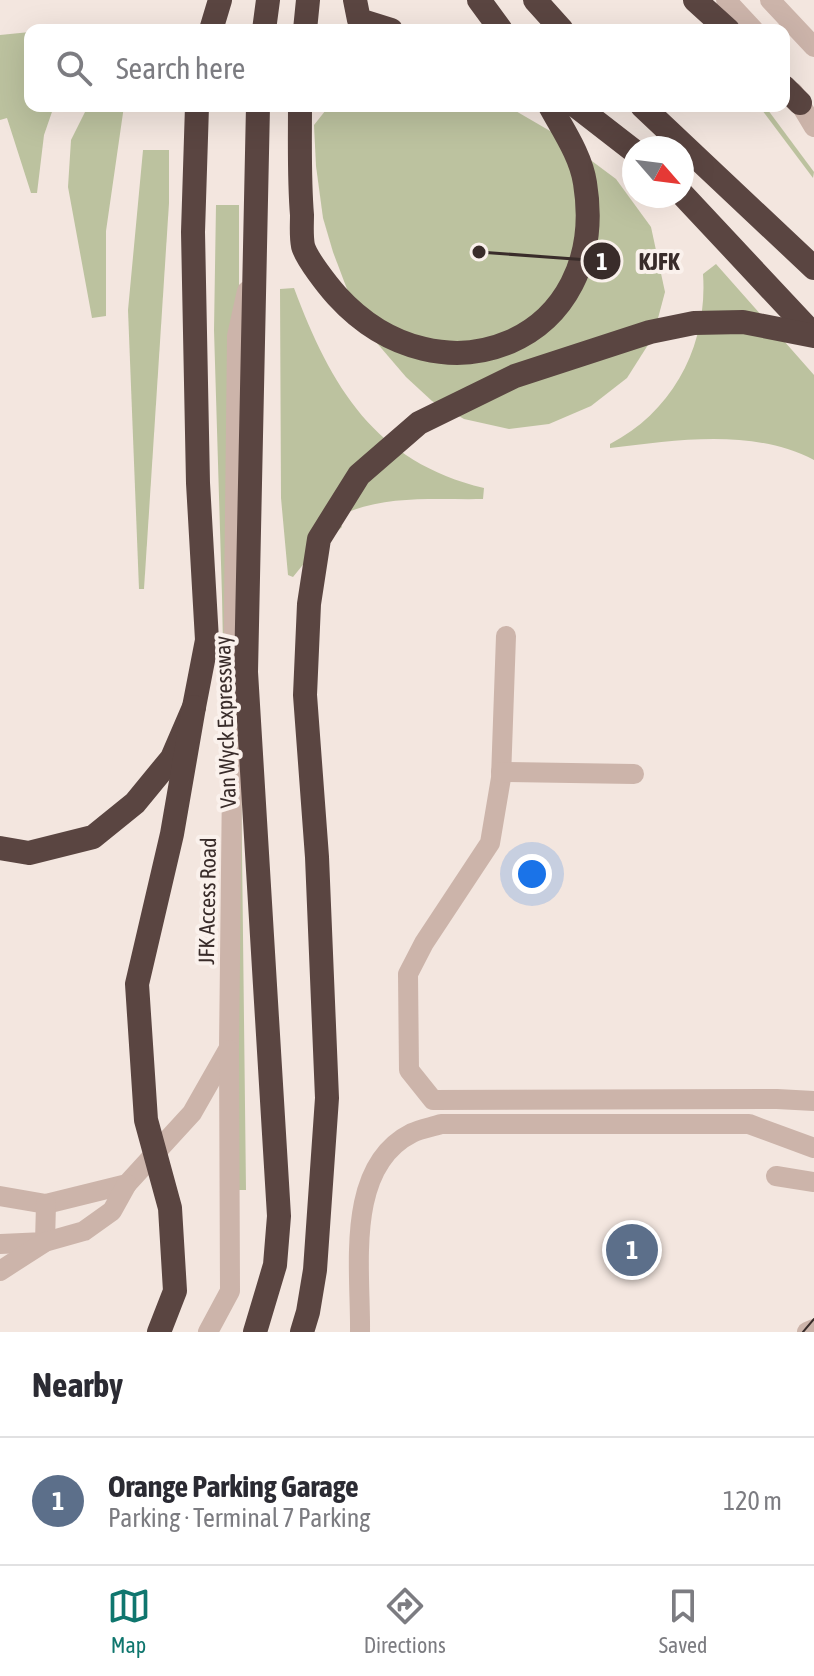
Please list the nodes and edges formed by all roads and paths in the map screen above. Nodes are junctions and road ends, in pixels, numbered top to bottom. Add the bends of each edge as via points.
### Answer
1 (204, 0) edge
2 (220, 0) edge
3 (268, 0) edge
4 (308, 0) edge
5 (479, 0) edge
6 (536, 0) edge
7 (695, 0) edge
8 (726, 0) edge
9 (770, 0) edge
10 (357, 10) edge
11 (202, 24) edge
12 (213, 24) edge
13 (265, 24) edge
14 (306, 24) edge
15 (381, 24) edge
16 (497, 24) edge
17 (541, 24) edge
18 (557, 24) edge
19 (721, 24) edge
20 (748, 24) edge
21 (814, 47) edge
22 (799, 102) edge
23 (197, 112) edge
24 (258, 112) edge
25 (300, 112) edge
26 (553, 112) edge
27 (585, 112) edge
28 (648, 112) edge
29 (814, 127) edge
30 (622, 141) edge
31 (694, 207) edge
32 (254, 262) junction
33 (814, 268) edge
34 (814, 335) edge
35 (506, 636) dead end
36 (194, 707) junction
37 (501, 772) junction
38 (634, 774) dead end
39 (0, 848) edge
40 (229, 1048) junction
41 (814, 1101) edge
42 (814, 1148) edge
43 (776, 1176) dead end
44 (814, 1182) edge
45 (127, 1184) junction
46 (0, 1196) edge
47 (46, 1204) junction
48 (45, 1242) junction
49 (0, 1244) edge
50 (0, 1271) edge
51 (814, 1329) edge
52 (159, 1332) edge
53 (208, 1332) edge
54 (255, 1332) edge
55 (302, 1332) edge
56 (360, 1332) edge
57 (807, 1332) edge

1 - 11 highway
2 - 12 highway
3 - 13 highway
4 - 14 highway
5 - 16 highway
6 - 17 highway
6 - 18 highway, bridge
7 - 19 highway
8 - 20 street
9 - 21 street
10 - 15 highway
22 - 29 street
23 - 36 highway, Van Wyck Expressway via 193,232 207,640
24 - 32 highway, Van Wyck Expressway
25 - 26 highway via 304,248 351,311 411,347 442,353 474,353 528,332 570,291 584,256 585,180
27 - 30 highway
28 - 33 highway
31 - 34 highway
32 - 40 street, JFK Access Road via 237,336
32 - 54 highway, Van Wyck Expressway via 246,672 279,1191 275,1265
34 - 55 highway via 743,322 694,323 515,376 419,423 359,475 319,539 309,604 305,695 327,1098 315,1270
35 - 37 street
36 - 39 highway via 172,758 135,803 93,837 29,853
36 - 52 highway, bridge via 172,834 137,984 146,1120 170,1208 175,1277
37 - 38 street
37 - 41 street via 490,843 408,974 409,1070 433,1100
40 - 45 street, JFK Access Road via 192,1113
40 - 53 street via 230,1291
42 - 56 street via 749,1124 441,1124 410,1133 373,1173 363,1198
43 - 44 street
45 - 47 street
45 - 48 street, JFK Access Road via 112,1211 94,1225
46 - 47 street
47 - 48 street
48 - 49 street
48 - 50 street
51 - 57 street

